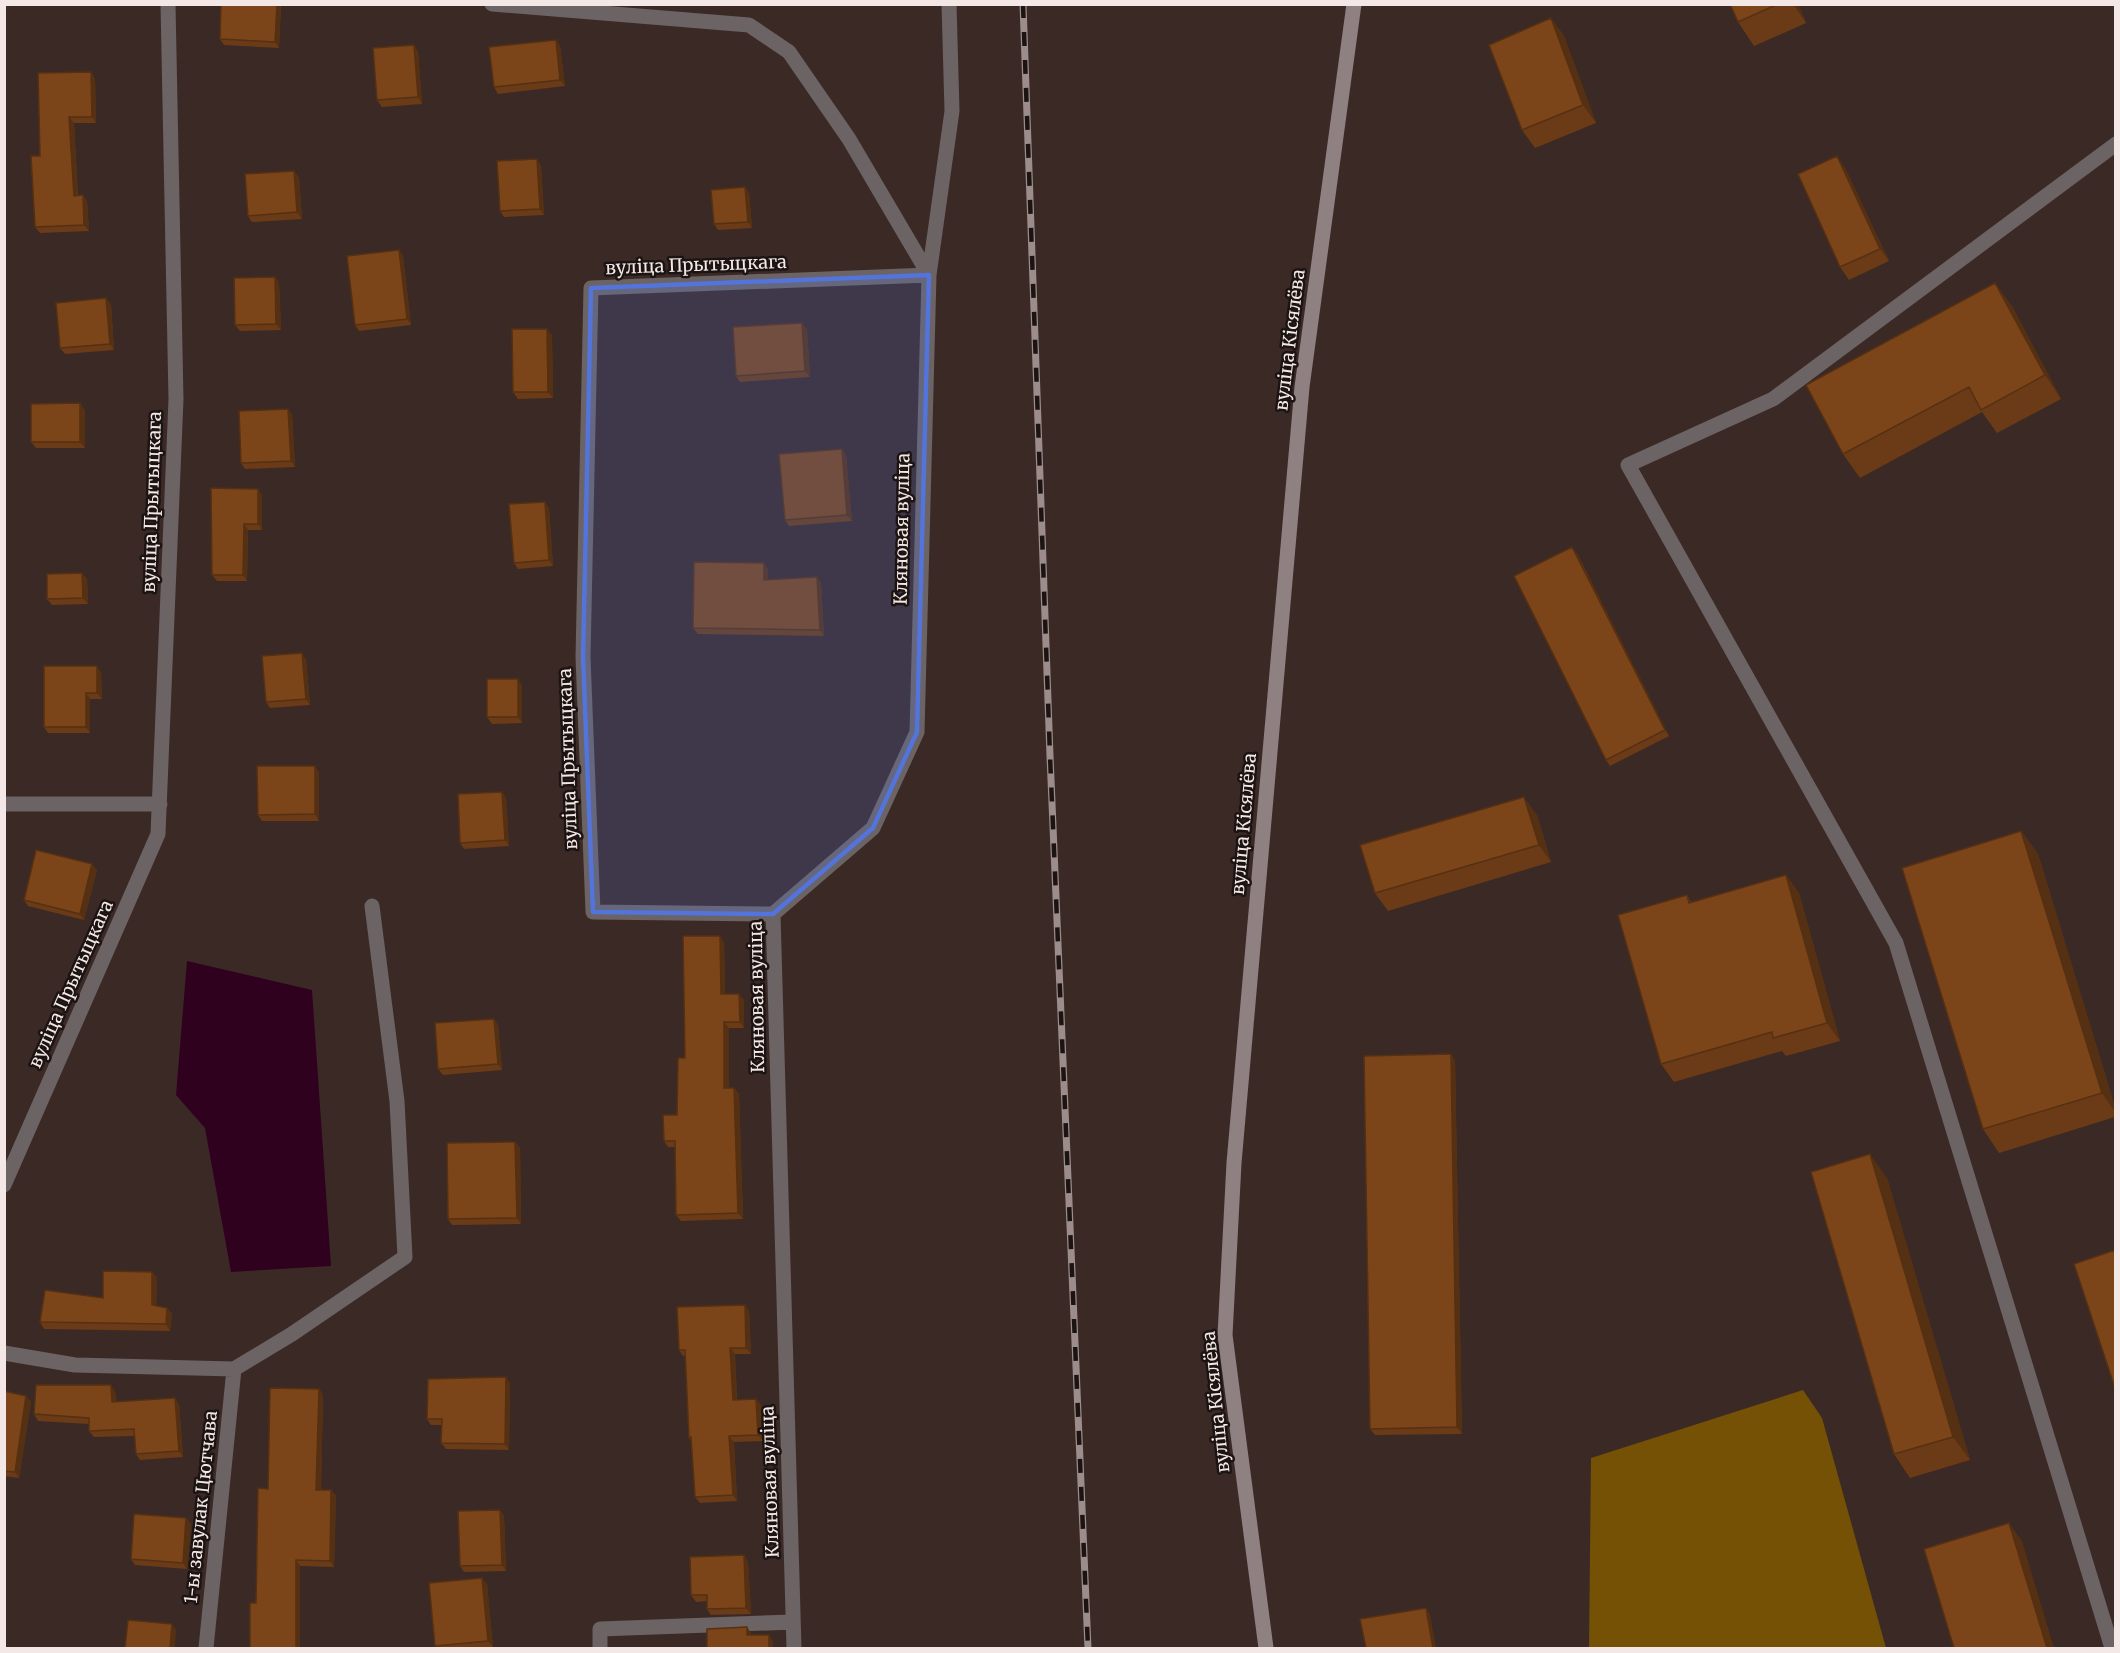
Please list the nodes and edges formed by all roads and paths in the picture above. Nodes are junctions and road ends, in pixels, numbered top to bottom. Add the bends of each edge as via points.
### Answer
1 (168, 4) edge
2 (492, 4) edge
3 (949, 4) edge
4 (1354, 4) edge
5 (2115, 144) edge
6 (929, 275) junction
7 (4, 804) edge
8 (160, 804) junction
9 (372, 906) dead end
10 (773, 914) junction
11 (4, 1185) edge
12 (4, 1353) edge
13 (234, 1369) junction
14 (793, 1622) junction
15 (206, 1648) edge
16 (600, 1648) edge
17 (794, 1648) edge
18 (1266, 1648) edge
19 (2112, 1648) edge

1 - 8 street, вуліца Прытыцкага via 176,399
2 - 6 street via 749,25 789,52 849,139
3 - 6 street, Кляновая вуліца via 952,111
4 - 18 street, вуліца Кісялёва via 1302,387 1234,1163 1226,1335
5 - 19 street via 1773,399 1628,465 1896,943
6 - 10 street, Кляновая вуліца via 917,732 873,828
6 - 10 street, вуліца Прытыцкага via 591,288 583,657 594,912
7 - 8 street
8 - 11 street, вуліца Прытыцкага via 158,834
9 - 13 street via 397,1101 405,1257
10 - 14 street, Кляновая вуліца
12 - 13 street via 75,1365
13 - 15 street, 1-ы завулак Цютчава
14 - 16 street via 600,1629
14 - 17 street, Кляновая вуліца

